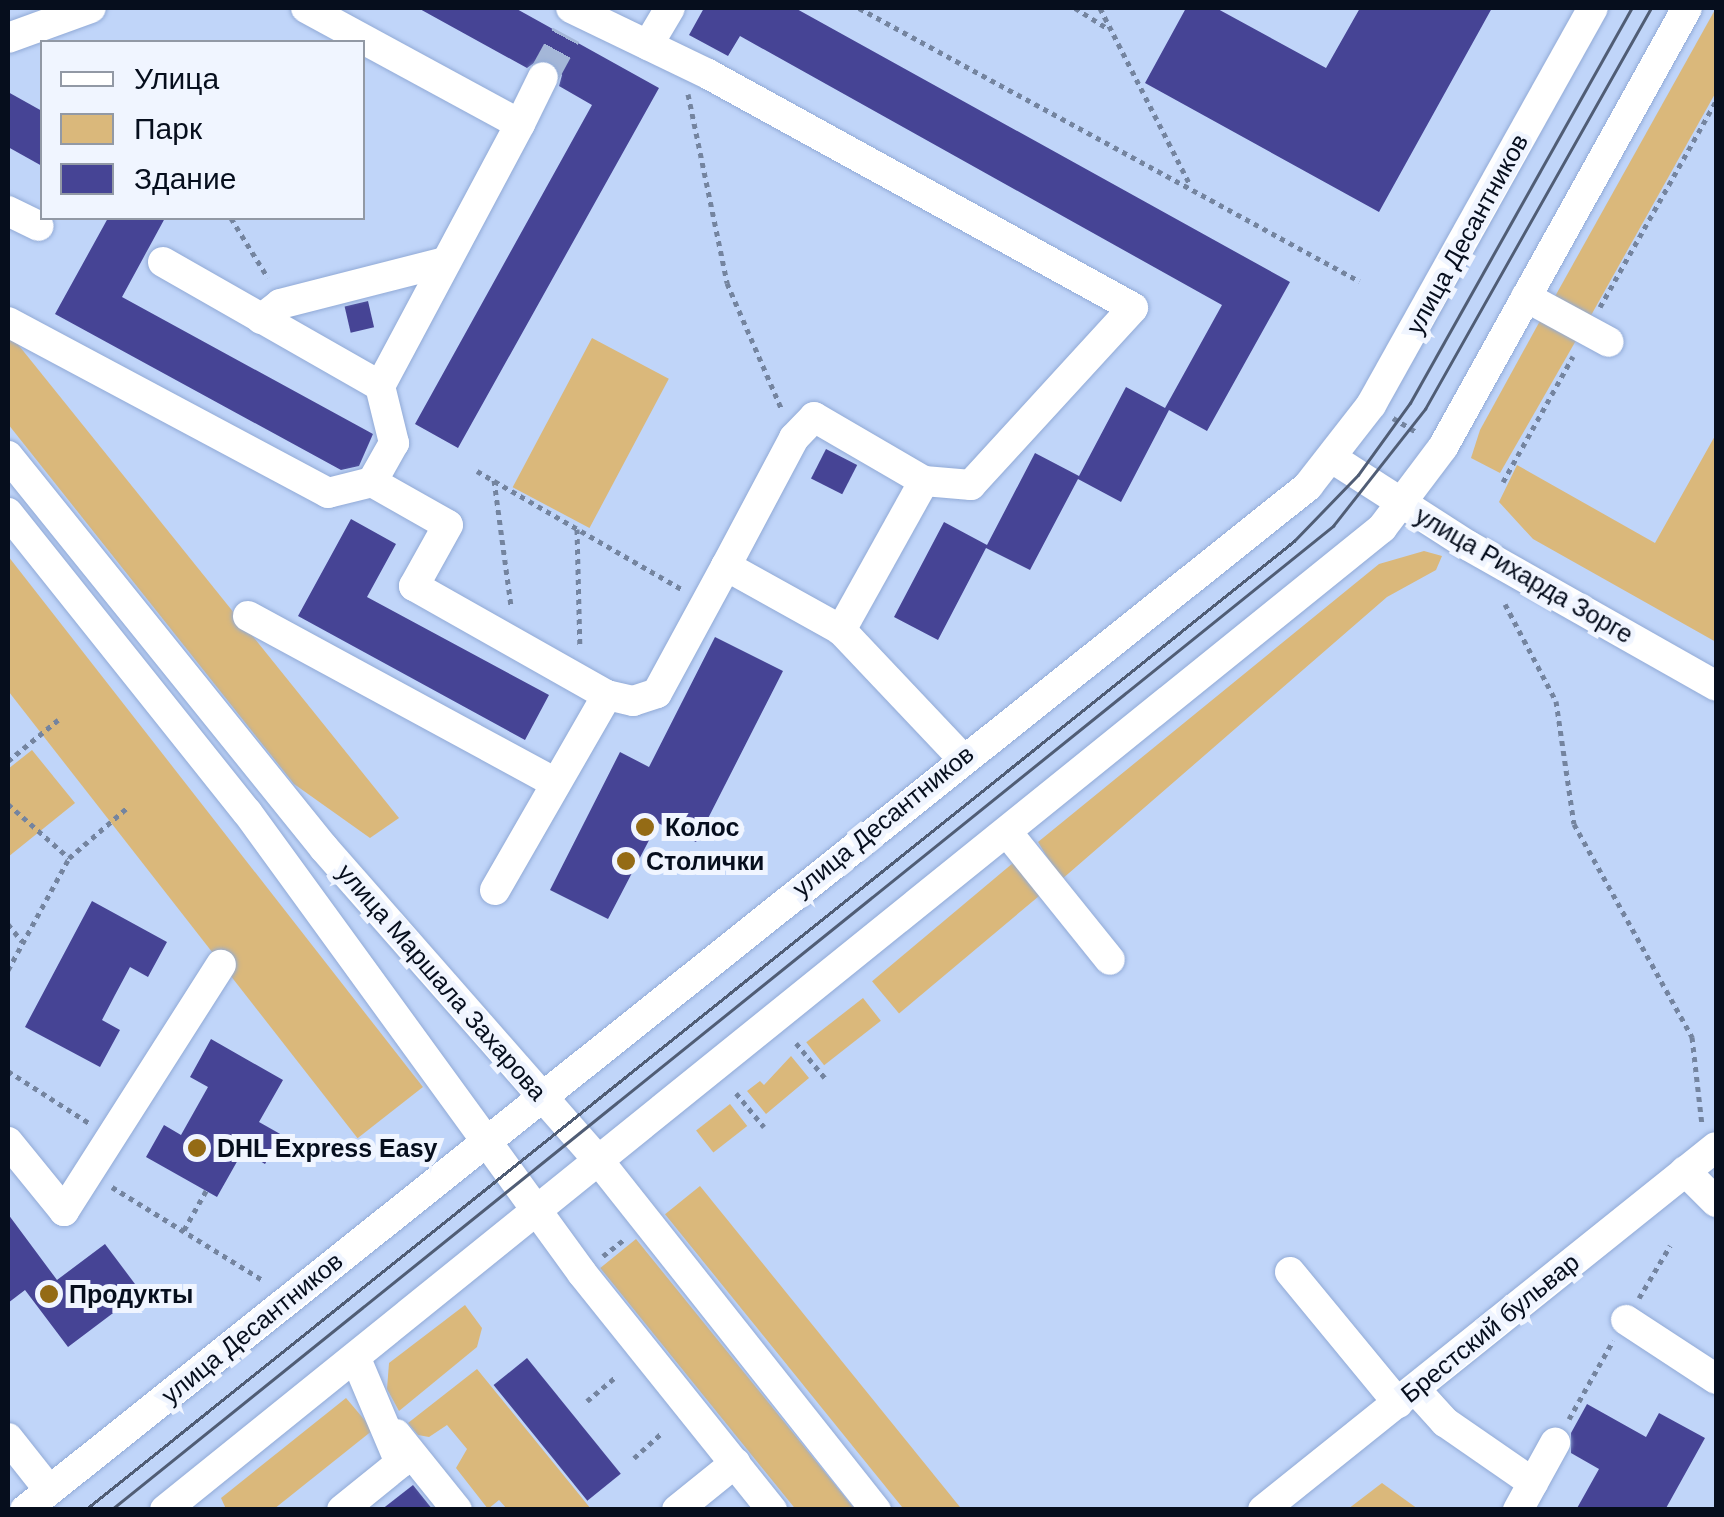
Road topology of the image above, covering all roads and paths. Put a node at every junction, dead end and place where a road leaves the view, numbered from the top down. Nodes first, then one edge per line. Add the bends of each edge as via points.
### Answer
1 (90, 8) edge
2 (306, 8) edge
3 (670, 8) edge
4 (859, 8) edge
5 (1075, 8) edge
6 (1100, 8) edge
7 (1594, 8) edge
8 (1687, 8) edge
9 (575, 16) edge
10 (1110, 30) junction
11 (8, 38) edge
12 (648, 45) junction
13 (682, 66) junction
14 (543, 77) tunnel mouth
15 (1716, 101) edge
16 (520, 124) junction
17 (1192, 187) junction
18 (8, 211) edge
19 (233, 220) edge
20 (39, 226) dead end
21 (163, 262) dead end
22 (441, 264) junction
23 (1359, 281) dead end
24 (1526, 297) junction
25 (270, 312) junction
26 (8, 322) edge
27 (1594, 334) junction
28 (380, 386) junction
29 (1382, 412) dead end
30 (1425, 436) dead end
31 (794, 438) junction
32 (9, 460) edge
33 (1335, 460) junction
34 (477, 471) dead end
35 (494, 480) junction
36 (924, 481) junction
37 (372, 482) junction
38 (1503, 482) dead end
39 (1404, 505) junction
40 (8, 513) edge
41 (577, 528) junction
42 (726, 566) junction
43 (706, 602) junction
44 (1506, 604) dead end
45 (248, 616) dead end
46 (512, 618) dead end
47 (842, 630) junction
48 (580, 659) dead end
49 (1716, 686) edge
50 (607, 696) junction
51 (58, 720) dead end
52 (962, 758) junction
53 (8, 761) edge
54 (556, 783) junction
55 (8, 804) edge
56 (127, 808) dead end
57 (1007, 832) junction
58 (69, 858) junction
59 (494, 890) dead end
60 (8, 924) edge
61 (22, 941) junction
62 (1110, 960) dead end
63 (221, 965) dead end
64 (8, 970) edge
65 (796, 1043) dead end
66 (825, 1078) dead end
67 (736, 1093) dead end
68 (542, 1095) junction
69 (764, 1128) dead end
70 (1709, 1135) edge
71 (487, 1139) junction
72 (8, 1142) edge
73 (599, 1161) junction
74 (1685, 1171) junction
75 (206, 1191) dead end
76 (1716, 1202) edge
77 (538, 1210) junction
78 (184, 1230) dead end
79 (628, 1236) dead end
80 (230, 1258) dead end
81 (594, 1263) dead end
82 (1290, 1272) dead end
83 (267, 1282) dead end
84 (1626, 1320) dead end
85 (356, 1358) junction
86 (618, 1376) dead end
87 (1716, 1378) edge
88 (1406, 1396) junction
89 (587, 1401) dead end
90 (389, 1427) junction
91 (663, 1432) dead end
92 (8, 1438) edge
93 (1555, 1443) dead end
94 (634, 1458) dead end
95 (735, 1463) junction
96 (1533, 1482) junction
97 (50, 1490) junction
98 (180, 1506) edge
99 (1266, 1509) edge
100 (25, 1510) edge
101 (342, 1510) edge
102 (457, 1510) edge
103 (676, 1510) edge
104 (772, 1510) edge
105 (876, 1510) edge
106 (1518, 1510) edge

1 - 11 street
2 - 16 street
3 - 12 street
4 - 17 path
5 - 10 path
6 - 10 path
7 - 33 street, улица Десантников
8 - 24 street
9 - 12 street
10 - 17 path
12 - 13 street
13 - 31 path via 727,282
13 - 36 street via 1133,308 971,485
14 - 16 street
15 - 27 path
16 - 22 street
17 - 23 path
18 - 20 street
19 - 25 path via 256,250
21 - 25 street
22 - 25 street
22 - 28 street
24 - 27 street
24 - 39 street
25 - 28 street
26 - 37 street via 328,493
27 - 38 path
28 - 37 street via 394,444
29 - 30 path
31 - 36 street via 814,416
31 - 42 street
32 - 68 street, улица Маршала Захарова via 324,848
33 - 39 street, улица Рихарда Зорге
33 - 52 street, улица Десантников
34 - 35 path
35 - 41 path
35 - 46 path
36 - 47 street
37 - 50 street via 448,525 414,586
39 - 49 street, улица Рихарда Зорге
39 - 57 street via 1278,618
40 - 71 street, улица Маршала Захарова via 248,812
41 - 43 path
41 - 48 path
42 - 43 street
42 - 47 street
43 - 50 street via 656,693 633,701
44 - 70 path via 1553,690 1574,824 1692,1037
45 - 54 street
47 - 52 street
50 - 54 street
51 - 53 path
52 - 68 street, улица Десантников
54 - 59 street
55 - 58 path
56 - 58 path
57 - 62 street
57 - 73 street
58 - 61 path
60 - 61 path
61 - 64 path
63 - 72 street via 64,1211
65 - 66 path
67 - 69 path
68 - 71 street, улица Десантников
68 - 73 street, улица Маршала Захарова
70 - 74 street, Брестский бульвар
71 - 77 street, улица Маршала Захарова
71 - 97 street, улица Десантников
73 - 77 street
73 - 105 street, улица Маршала Захарова
74 - 76 street
74 - 88 street, Брестский бульвар
75 - 78 path
77 - 85 street
77 - 95 street, улица Маршала Захарова
79 - 81 path
80 - 83 path
82 - 88 street
84 - 87 street
85 - 90 street
85 - 98 street
86 - 89 path
88 - 96 street
88 - 99 street, Брестский бульвар
90 - 101 street via 400,1463
90 - 102 street
91 - 94 path
92 - 97 street
93 - 96 street
95 - 103 street
95 - 104 street, улица Маршала Захарова
96 - 106 street
97 - 100 street, улица Десантников

